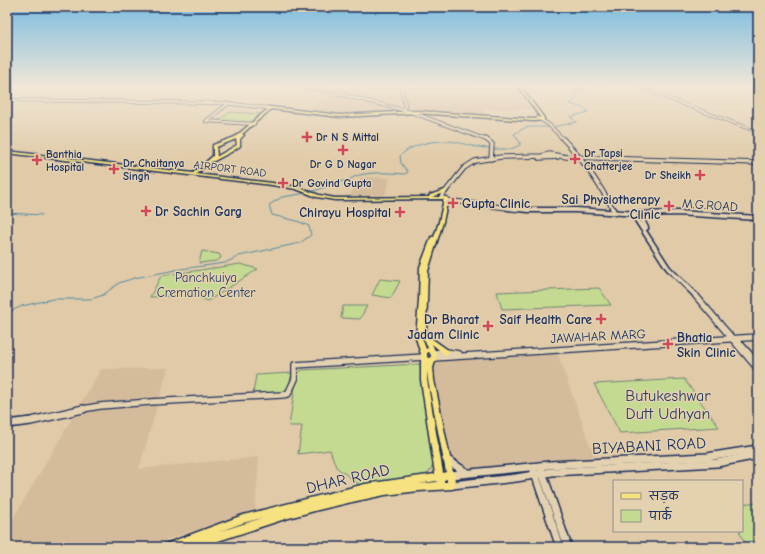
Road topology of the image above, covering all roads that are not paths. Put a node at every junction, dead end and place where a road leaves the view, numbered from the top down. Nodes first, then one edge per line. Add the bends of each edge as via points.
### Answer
1 (218, 112) edge
2 (267, 112) edge
3 (309, 112) edge
4 (397, 112) edge
5 (409, 112) edge
6 (421, 112) edge
7 (535, 112) edge
8 (540, 112) edge
9 (704, 112) edge
10 (540, 119) junction
11 (253, 124) junction
12 (758, 132) edge
13 (7, 153) edge
14 (491, 158) junction
15 (578, 158) junction
16 (758, 163) edge
17 (194, 175) junction
18 (446, 191) junction
19 (311, 195) junction
20 (429, 198) junction
21 (444, 199) junction
22 (615, 213) junction
23 (636, 214) junction
24 (758, 218) edge
25 (425, 336) junction
26 (758, 337) edge
27 (734, 339) junction
28 (446, 352) junction
29 (463, 355) junction
30 (429, 356) junction
31 (758, 364) edge
32 (758, 369) edge
33 (7, 424) edge
34 (758, 449) edge
35 (758, 455) edge
36 (446, 459) junction
37 (538, 470) junction
38 (467, 473) junction
39 (451, 475) junction
40 (440, 476) junction
41 (441, 485) junction
42 (452, 485) junction
43 (168, 547) edge
44 (188, 547) edge
45 (560, 547) edge
46 (568, 547) edge

1 - 11 main road via 206,121
2 - 11 main road
3 - 4 main road via 348,116
5 - 14 main road via 489,141 492,149
6 - 10 main road
7 - 10 main road
8 - 10 main road via 542,115
9 - 12 main road
10 - 15 main road via 550,126
11 - 17 main road via 239,137 239,145
11 - 17 main road via 236,138 216,144 215,156
13 - 17 main road, AIRPORT ROAD
14 - 15 main road
14 - 18 main road via 468,165
14 - 21 main road via 471,166
15 - 16 main road
15 - 22 main road via 604,193
17 - 19 main road, AIRPORT ROAD via 300,190
18 - 20 main road
18 - 21 main road
19 - 20 main road via 343,200
19 - 21 main road via 331,202
20 - 21 main road
21 - 22 main road, M.G.ROAD via 528,210
21 - 25 main road via 439,230 426,271
21 - 30 main road via 435,233 422,264 419,338
22 - 23 main road, M.G.ROAD
23 - 24 main road, M.G.ROAD via 677,213
23 - 27 main road via 671,268 709,305
25 - 28 main road
25 - 30 main road
26 - 27 main road, JAWAHAR MARG
27 - 29 main road, JAWAHAR MARG
27 - 31 main road
27 - 32 main road
28 - 29 main road
28 - 30 main road
29 - 30 main road via 449,358
30 - 33 main road via 295,365 294,379 288,394 278,396 98,406 62,412 32,422
30 - 36 main road
30 - 40 main road via 424,380
34 - 37 main road, BIYABANI ROAD via 708,457 599,462
35 - 37 main road, BIYABANI ROAD via 717,463
36 - 38 main road
36 - 39 main road
37 - 38 main road, DHAR ROAD
37 - 42 main road via 516,478
37 - 45 main road
37 - 46 main road
38 - 39 main road, DHAR ROAD
39 - 40 main road, DHAR ROAD
39 - 42 main road
40 - 41 main road
40 - 43 main road, DHAR ROAD via 365,488 242,519
41 - 42 main road, DHAR ROAD
41 - 44 main road, DHAR ROAD via 374,493 298,512

